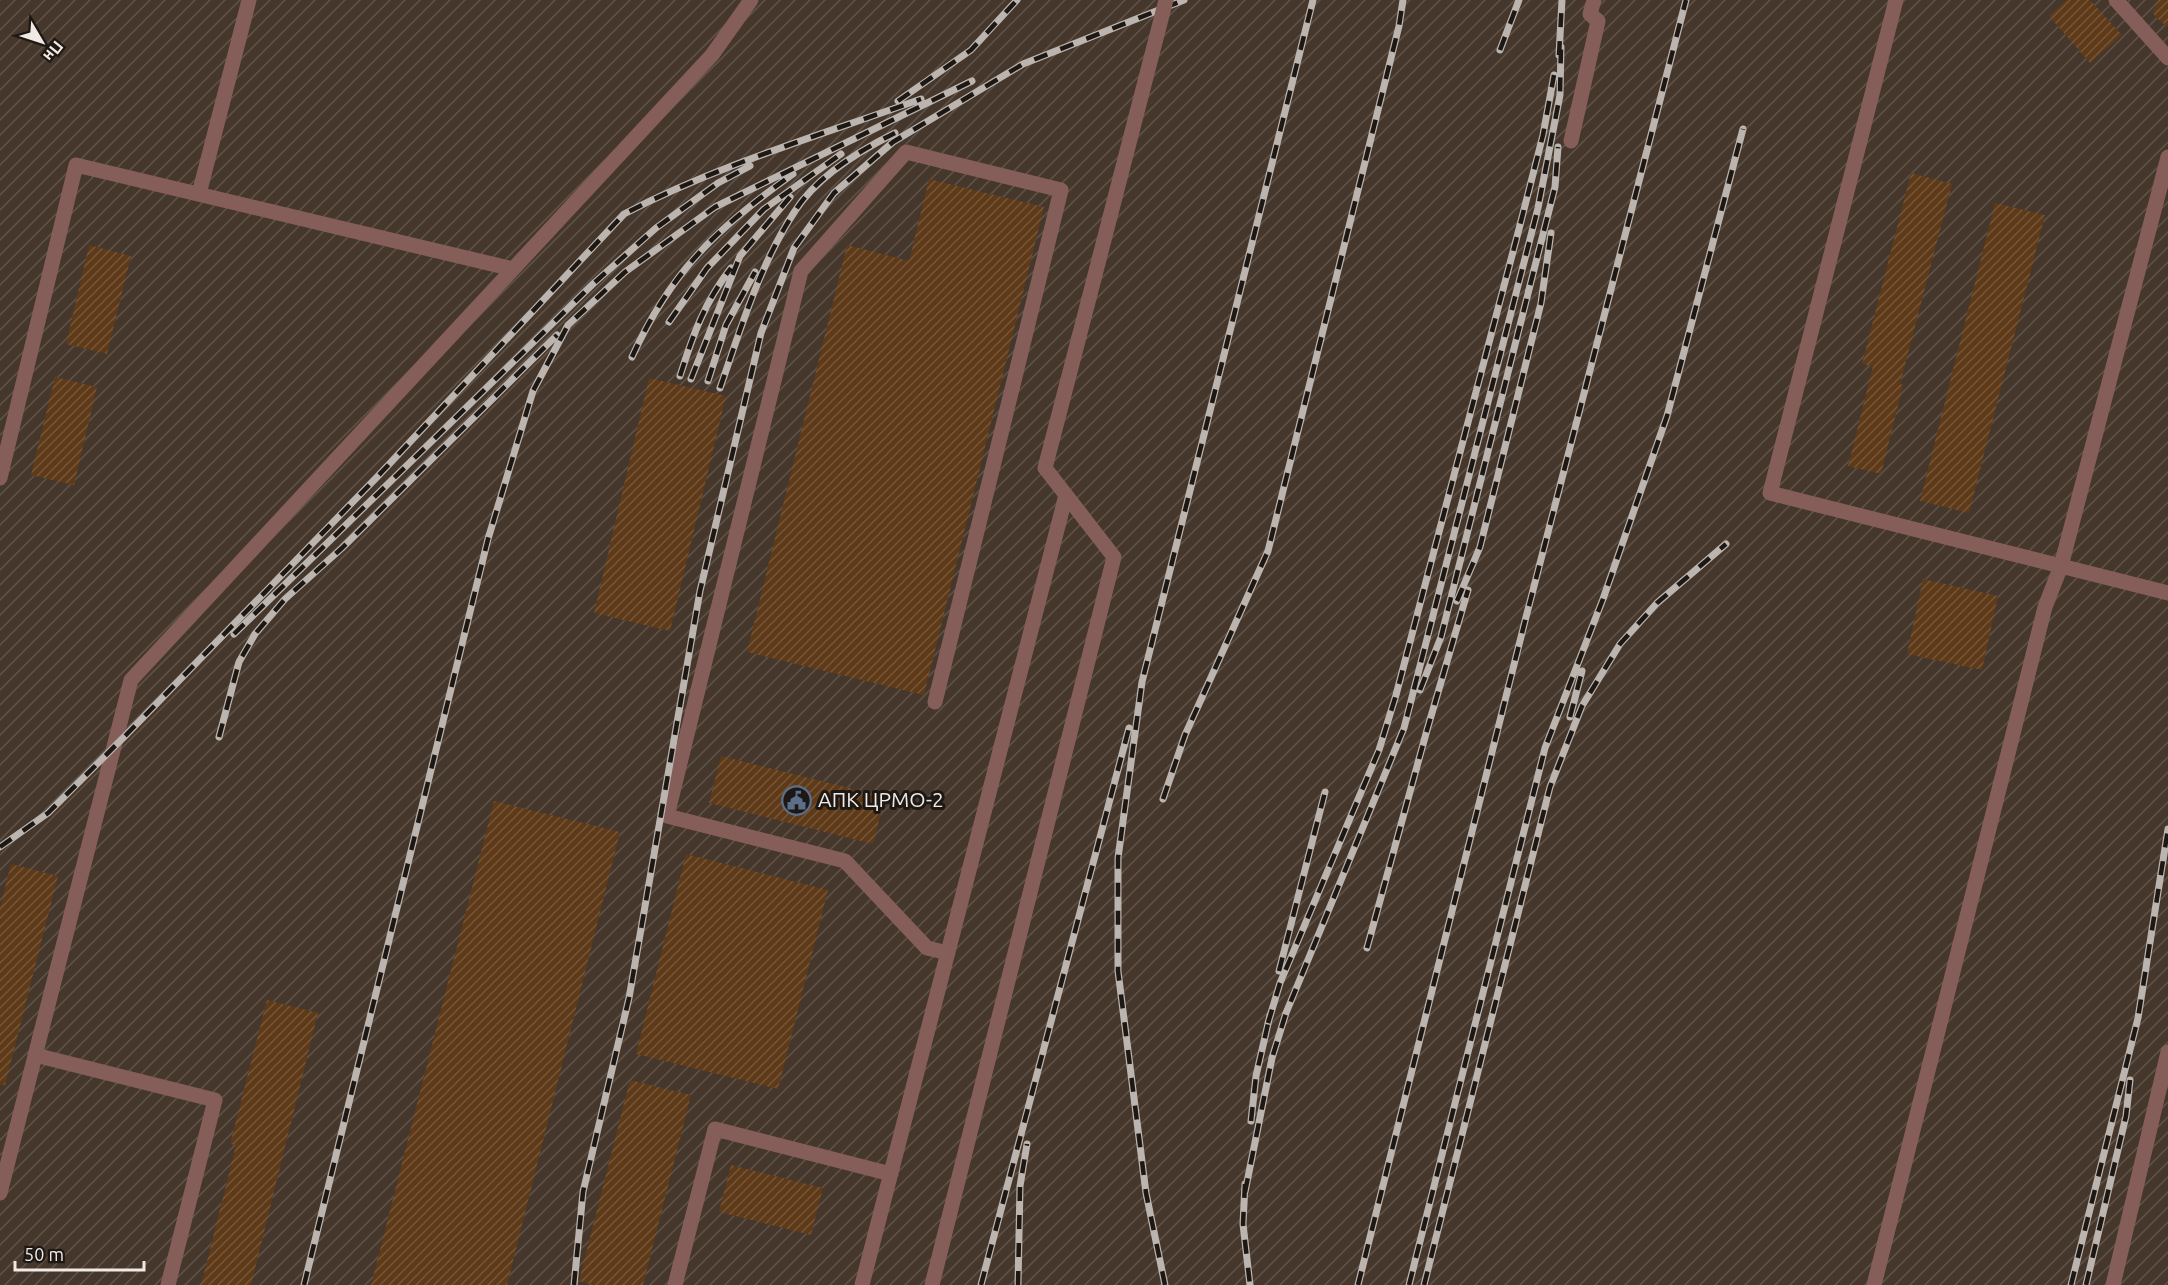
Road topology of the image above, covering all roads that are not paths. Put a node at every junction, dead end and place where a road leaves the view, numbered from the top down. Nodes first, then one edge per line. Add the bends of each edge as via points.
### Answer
1 (249, 0) edge
2 (751, 0) edge
3 (1166, 0) edge
4 (1594, 0) edge
5 (1896, 0) edge
6 (2115, 0) edge
7 (2168, 58) edge
8 (1571, 141) dead end
9 (2168, 157) edge
10 (199, 194) junction
11 (513, 269) junction
12 (0, 478) edge
13 (1066, 495) junction
14 (2061, 566) junction
15 (2168, 593) edge
16 (935, 702) dead end
17 (948, 953) junction
18 (2168, 1052) edge
19 (35, 1055) junction
20 (891, 1174) junction
21 (0, 1193) edge
22 (168, 1285) edge
23 (675, 1285) edge
24 (862, 1285) edge
25 (932, 1285) edge
26 (1874, 1285) edge
27 (2113, 1285) edge

1 - 10 lane
2 - 11 lane via 712,55
3 - 13 lane, bridge via 1045,468
4 - 8 lane via 1590,14 1598,21
5 - 14 lane via 1770,493
6 - 7 lane
9 - 14 lane
10 - 11 lane
10 - 12 lane via 76,165
11 - 19 lane via 131,680
13 - 17 lane
13 - 25 lane via 1114,557
14 - 15 lane
14 - 26 lane via 2045,607
16 - 17 lane via 1060,190 906,152 801,271 667,816 845,861 927,948
17 - 20 lane
18 - 27 lane
19 - 21 lane
19 - 22 lane via 215,1100
20 - 23 lane via 715,1129
20 - 24 lane

